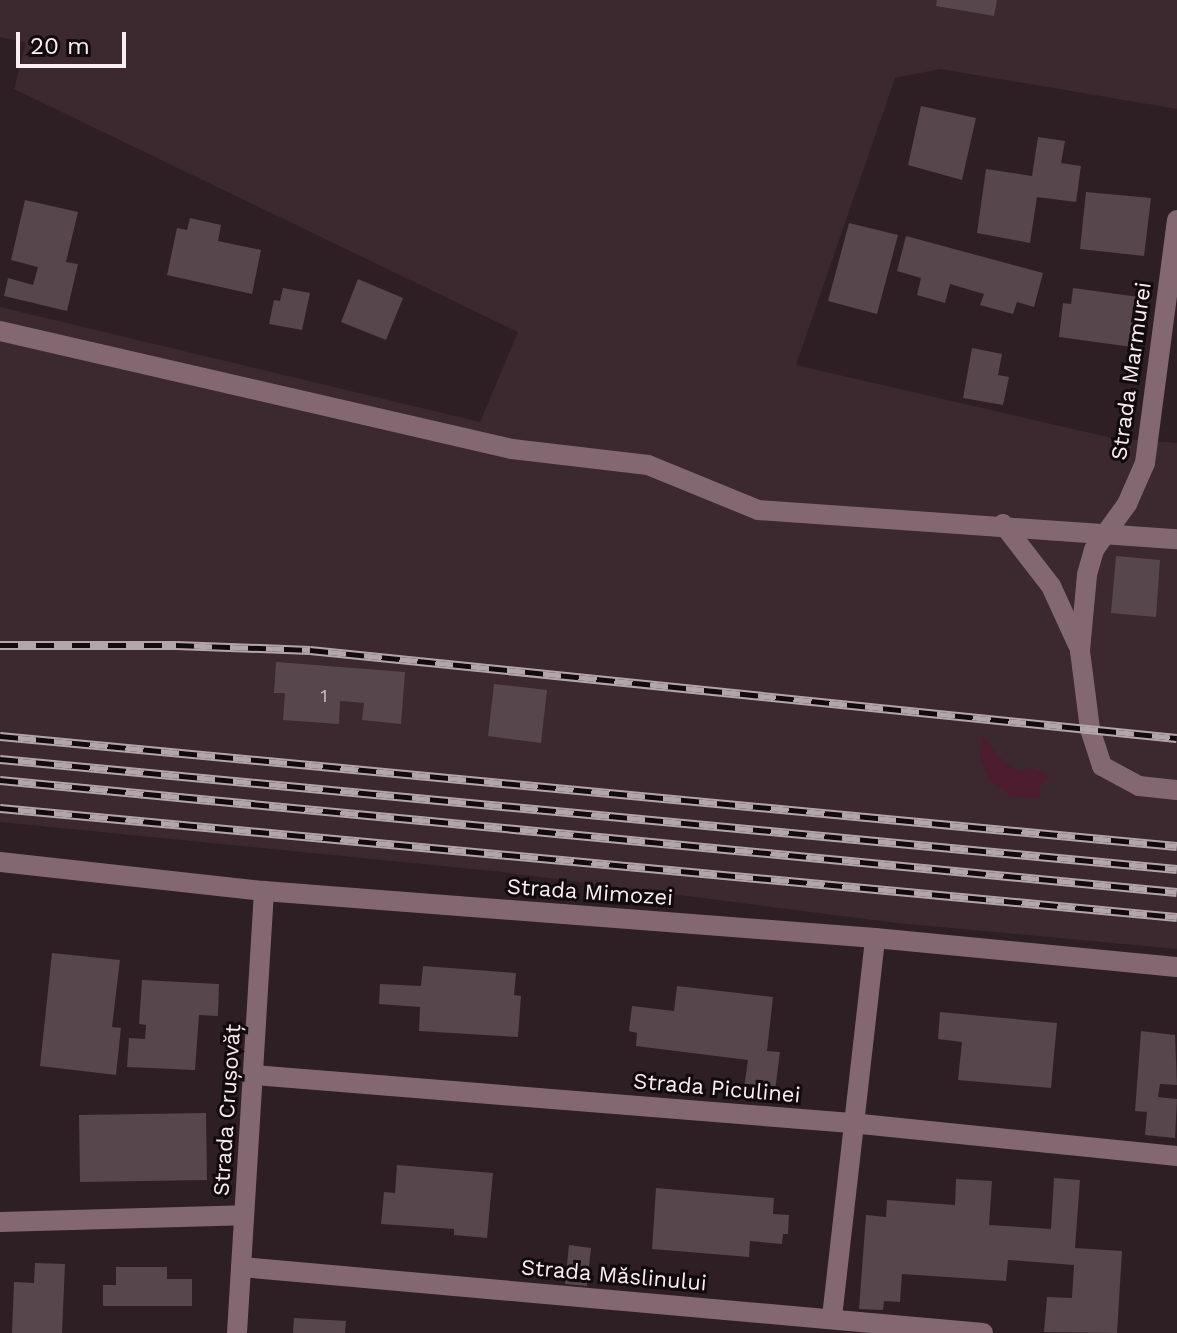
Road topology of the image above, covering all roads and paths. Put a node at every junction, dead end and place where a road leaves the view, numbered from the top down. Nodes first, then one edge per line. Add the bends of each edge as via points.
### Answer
1 (1177, 220) edge
2 (1171, 300) edge
3 (0, 331) edge
4 (1003, 524) junction
5 (1103, 532) junction
6 (1177, 539) edge
7 (1080, 651) junction
8 (1177, 790) edge
9 (0, 862) edge
10 (264, 891) junction
11 (875, 938) junction
12 (1177, 967) edge
13 (253, 1075) junction
14 (851, 1123) junction
15 (1177, 1156) edge
16 (244, 1215) junction
17 (0, 1222) edge
18 (241, 1267) junction
19 (832, 1317) junction
20 (237, 1333) edge
21 (983, 1333) edge

1 - 2 street, Strada Marmurei
2 - 5 street, Strada Marmurei via 1145,463 1127,504
3 - 4 street via 512,449 648,465 758,510
4 - 5 street
4 - 7 street via 1051,586
5 - 6 street
5 - 7 street, Strada Marmurei via 1087,575
7 - 8 street, Strada Marmurei via 1090,729 1102,766 1139,786
9 - 10 street, Strada Mimozei
10 - 11 street, Strada Mimozei
10 - 13 street, Strada Crușovăț
11 - 12 street, Strada Mimozei
11 - 14 street
13 - 14 street, Strada Piculinei
13 - 16 street, Strada Crușovăț
14 - 15 street, Strada Piculinei
14 - 19 street
16 - 17 street
16 - 18 street, Strada Crușovăț
18 - 19 street, Strada Măslinului
18 - 20 street, Strada Crușovăț
19 - 21 street, Strada Măslinului

